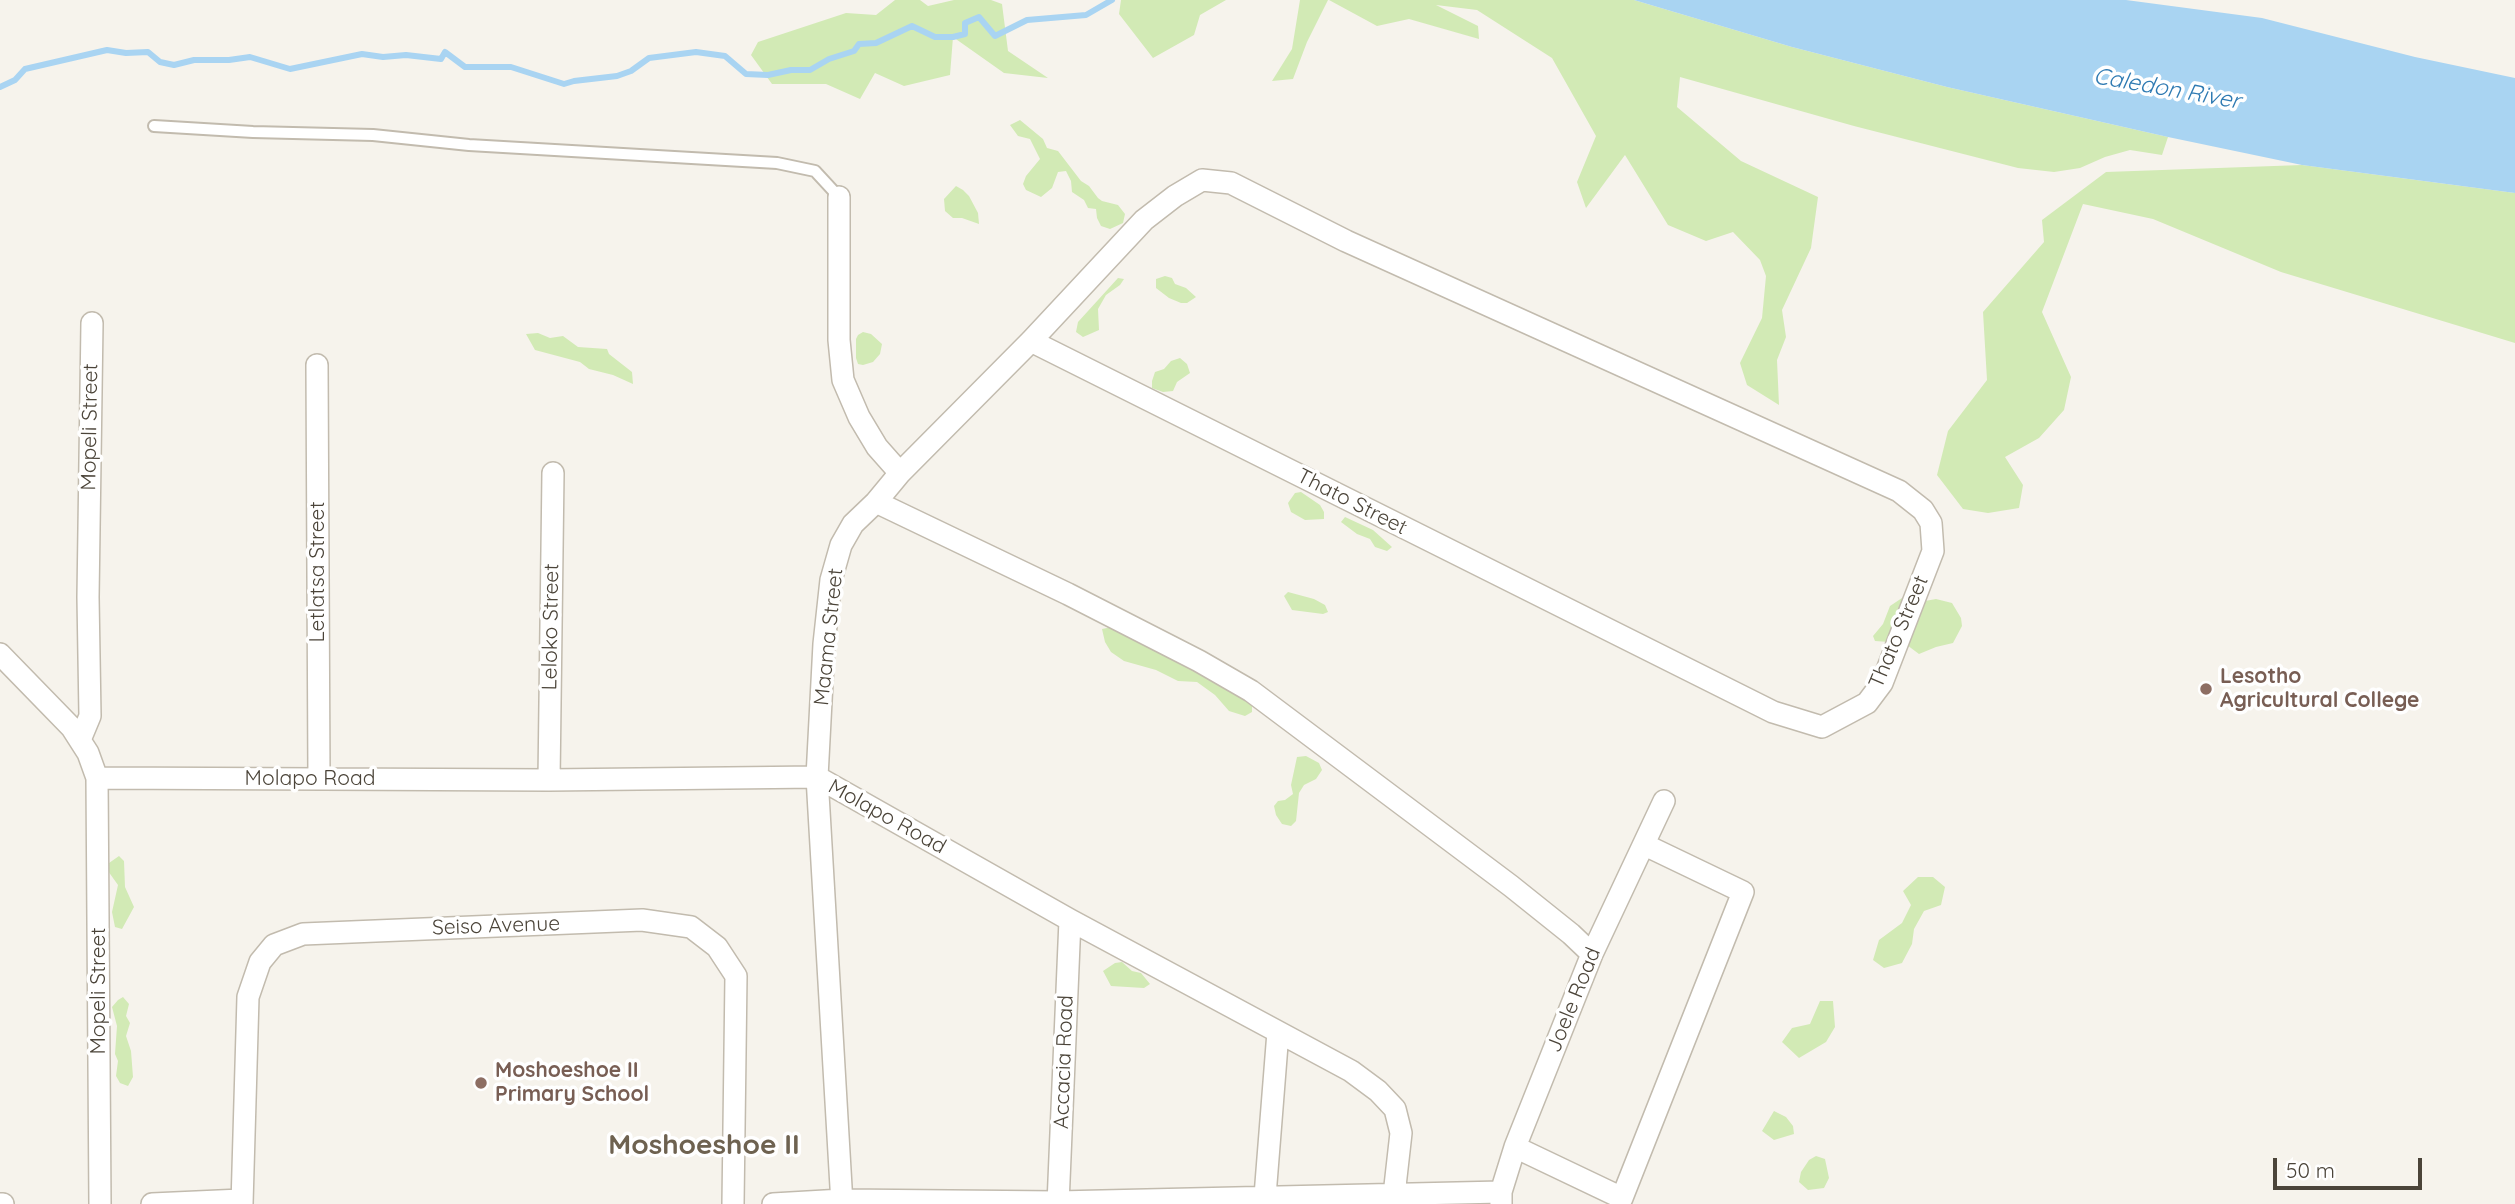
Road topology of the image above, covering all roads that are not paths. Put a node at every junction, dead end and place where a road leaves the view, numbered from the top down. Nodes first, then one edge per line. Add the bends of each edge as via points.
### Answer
1 (154, 126) dead end
2 (1202, 180) joint
3 (839, 197) joint
4 (92, 323) dead end
5 (1031, 341) junction
6 (317, 365) dead end
7 (553, 473) dead end
8 (900, 473) junction
9 (876, 502) junction
10 (0, 654) edge
11 (80, 740) junction
12 (97, 778) junction
13 (817, 778) junction
14 (319, 779) junction
15 (549, 780) junction
16 (1664, 802) dead end
17 (1645, 845) junction
18 (1070, 920) junction
19 (1592, 954) junction
20 (1278, 1032) junction
21 (1515, 1147) junction
22 (1394, 1195) junction
23 (1265, 1196) junction
24 (1502, 1198) edge
25 (1291, 1200) edge
26 (241, 1202) edge
27 (842, 1202) edge
28 (1058, 1203) edge
29 (100, 1204) edge
30 (152, 1204) edge
31 (733, 1204) edge
32 (773, 1204) edge

1 - 3 lane via 373,135 777,163 815,171
2 - 5 street, Maama Street via 1144,220
2 - 5 street, Thato Street via 1231,183 1346,241 1899,491 1923,510 1931,523 1933,551 1882,683 1867,703 1822,727 1773,712
3 - 8 street via 843,380 877,447
4 - 11 street, Mopeli Street via 90,716
5 - 8 street, Maama Street
6 - 14 street, Letlatsa Street
7 - 15 street, Leloko Street
8 - 9 street, Maama Street
9 - 13 street, Maama Street via 853,524 831,580
9 - 19 street via 1068,594 1251,691 1511,886
10 - 11 street
11 - 12 street
12 - 14 street, Molapo Road
12 - 29 street, Mopeli Street
13 - 15 street, Molapo Road
13 - 18 street, Molapo Road
13 - 27 street, Maama Street
14 - 15 street, Molapo Road
16 - 17 street, Joele Road
17 - 19 street, Joele Road
17 - 21 street via 1743,892 1622,1198
18 - 20 street, Molapo Road
18 - 28 street, Accacia Road
19 - 21 street, Joele Road
20 - 22 street, Molapo Road via 1351,1071 1395,1109 1401,1133
20 - 23 street
21 - 24 street, Joele Road
22 - 24 street
22 - 25 street
23 - 25 street
23 - 28 street
26 - 30 street
26 - 31 street, Seiso Avenue via 248,997 260,962 274,944 303,934 642,920 691,927 717,947 736,976
27 - 28 street
27 - 32 street

